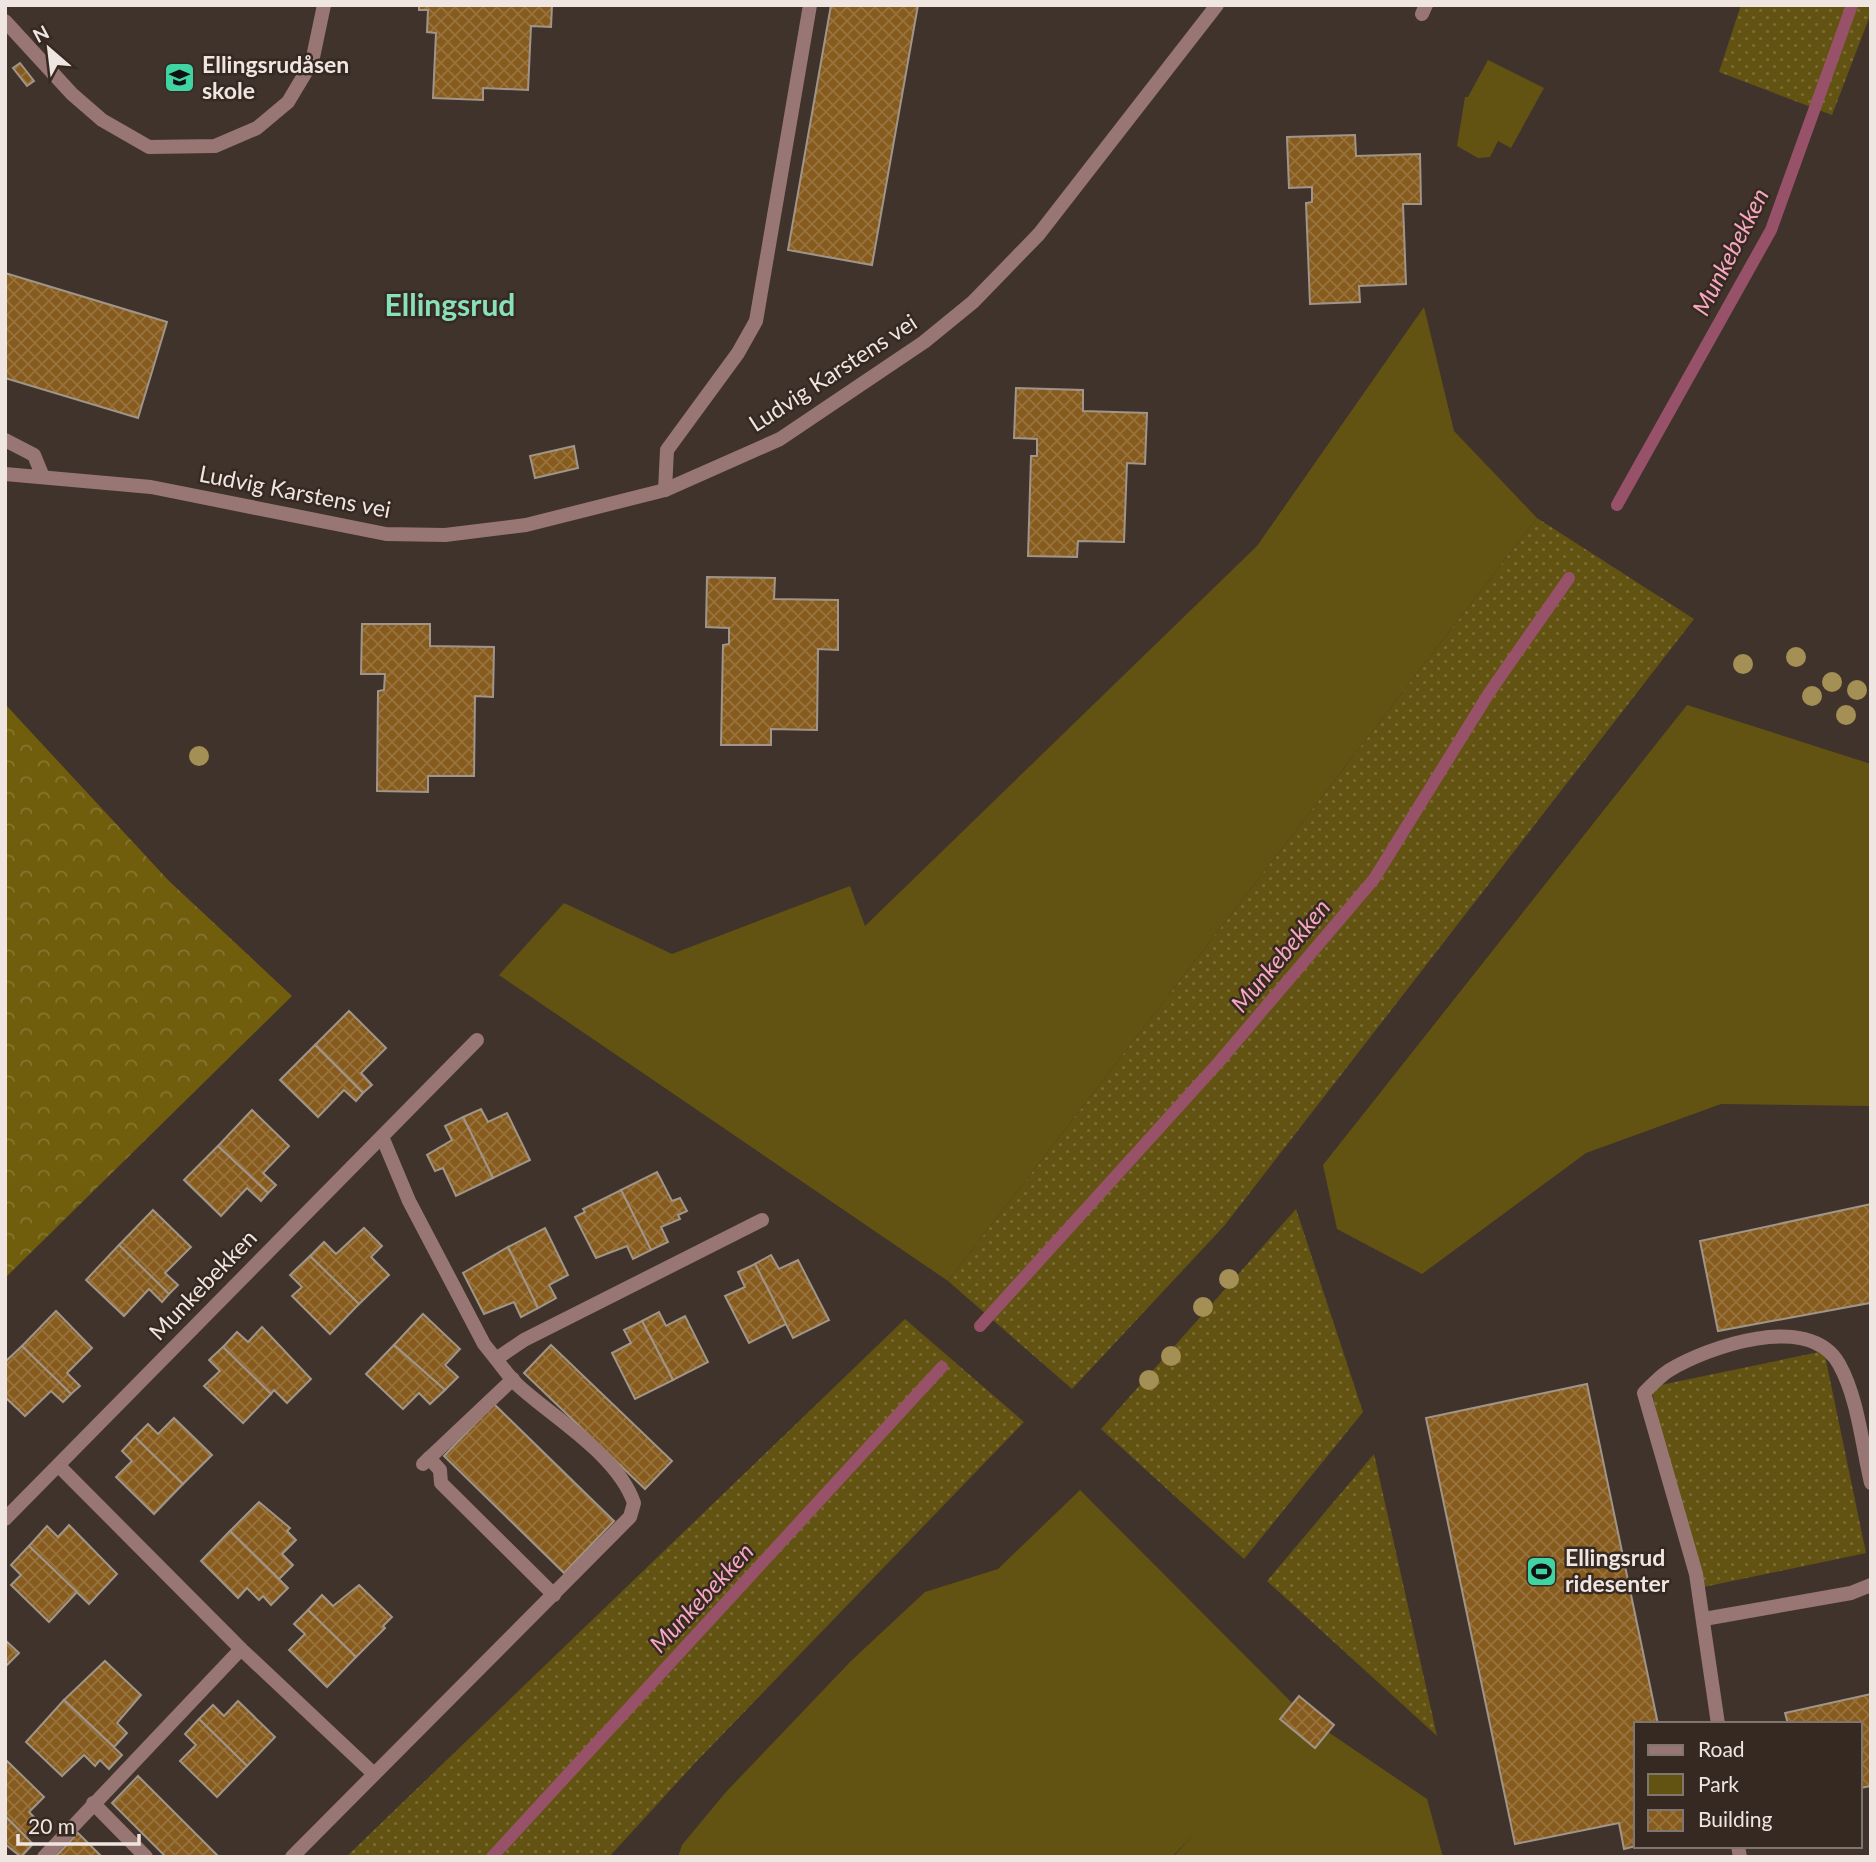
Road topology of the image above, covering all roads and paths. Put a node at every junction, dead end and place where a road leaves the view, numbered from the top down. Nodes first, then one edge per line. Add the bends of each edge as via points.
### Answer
1 (324, 5) edge
2 (810, 5) edge
3 (1216, 5) edge
4 (5, 21) edge
5 (5, 440) edge
6 (5, 474) edge
7 (43, 477) junction
8 (665, 490) junction
9 (477, 1040) dead end
10 (383, 1139) junction
11 (762, 1220) dead end
12 (496, 1359) junction
13 (513, 1379) junction
14 (59, 1466) junction
15 (1871, 1483) edge
16 (5, 1520) edge
17 (1871, 1585) edge
18 (554, 1595) junction
19 (1704, 1619) junction
20 (241, 1649) junction
21 (1718, 1722) edge
22 (374, 1774) junction
23 (93, 1803) junction
24 (44, 1857) edge
25 (146, 1857) edge
26 (292, 1857) edge

1 - 4 street via 312,62 288,102 257,128 215,146 149,147 102,120
2 - 8 street via 756,321 667,450
3 - 8 street, Ludvig Karstens vei via 1039,234 973,302 912,350 780,439
5 - 7 street via 34,455
6 - 7 street, Ludvig Karstens vei
7 - 8 street, Ludvig Karstens vei via 151,487 386,534 445,534 526,525
9 - 10 street, Munkebekken
10 - 12 street via 409,1202
10 - 14 street, Munkebekken
11 - 12 street via 524,1340
12 - 13 street
13 - 18 street via 605,1460 634,1503 630,1517
13 - 18 street via 426,1461 440,1470 441,1483
14 - 16 street, Munkebekken
14 - 20 street
15 - 19 street via 1848,1386 1839,1363 1824,1345 1802,1337 1769,1337 1728,1346 1665,1373 1644,1393 1696,1574
17 - 19 street via 1850,1593
18 - 22 street
19 - 21 street
20 - 22 street
20 - 23 street
22 - 26 street
23 - 24 street
23 - 25 street

